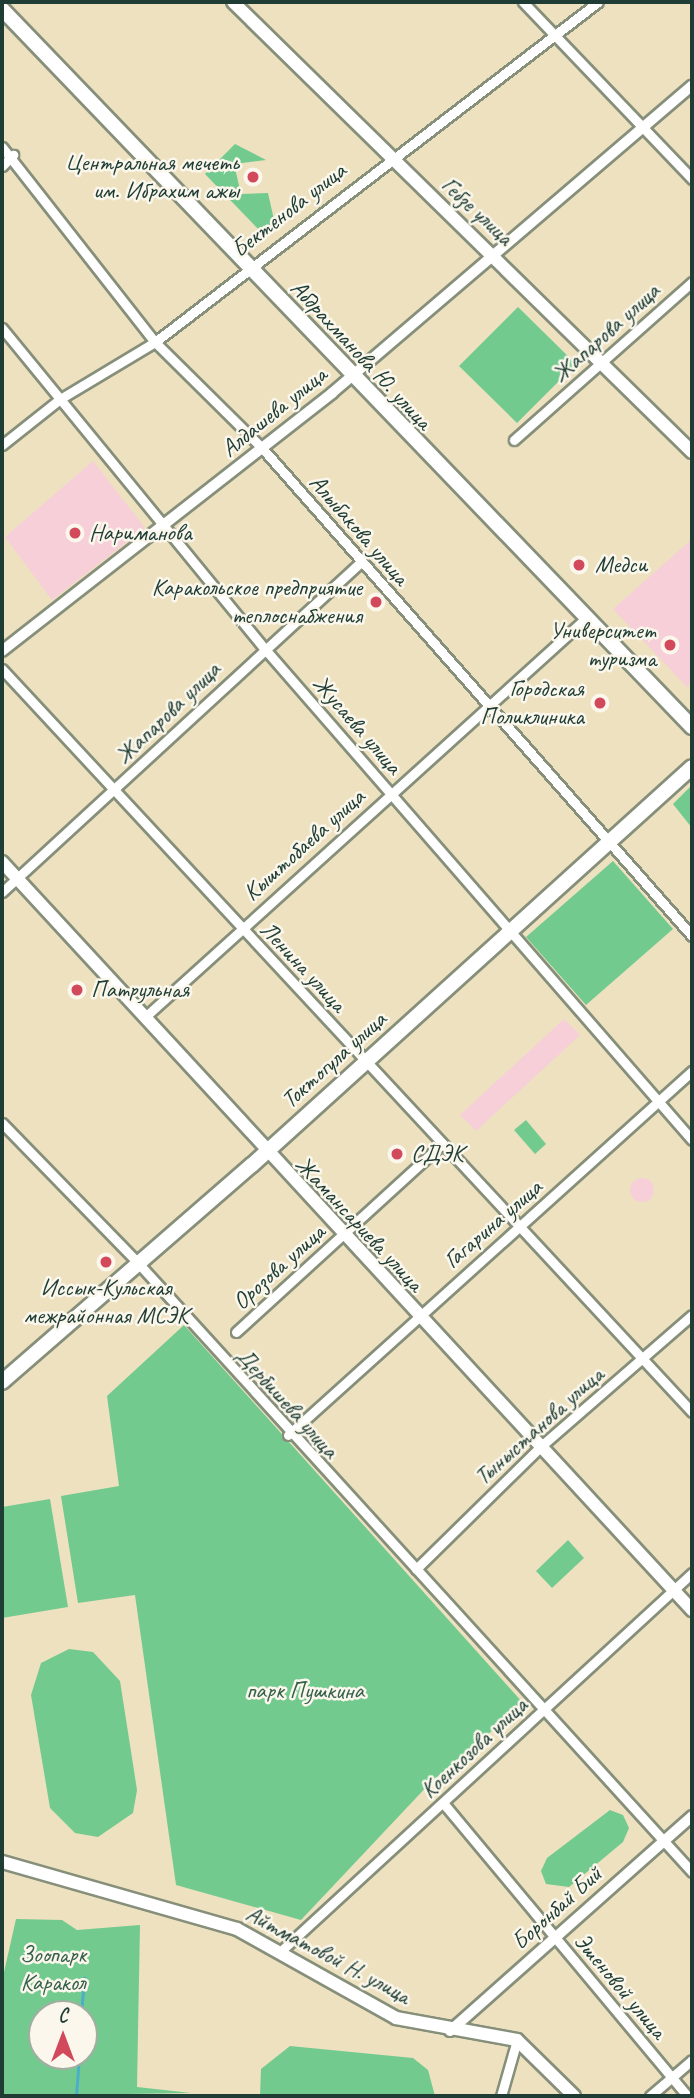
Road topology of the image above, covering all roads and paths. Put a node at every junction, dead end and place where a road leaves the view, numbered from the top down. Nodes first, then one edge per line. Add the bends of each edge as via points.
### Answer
1 (233, 2) edge
2 (523, 2) edge
3 (598, 2) edge
4 (2, 9) edge
5 (555, 33) junction
6 (692, 86) edge
7 (642, 127) junction
8 (2, 146) edge
9 (13, 155) junction
10 (388, 157) junction
11 (2, 166) edge
12 (692, 179) edge
13 (494, 254) junction
14 (248, 267) junction
15 (692, 282) edge
16 (2, 328) edge
17 (155, 342) junction
18 (602, 363) junction
19 (350, 377) junction
20 (60, 400) junction
21 (514, 440) dead end
22 (2, 446) edge
23 (262, 449) junction
24 (692, 452) edge
25 (163, 526) junction
26 (361, 562) junction
27 (584, 620) junction
28 (264, 648) junction
29 (2, 651) edge
30 (2, 669) edge
31 (489, 709) junction
32 (692, 727) edge
33 (692, 767) edge
34 (113, 792) junction
35 (391, 793) junction
36 (609, 842) junction
37 (2, 862) edge
38 (17, 878) junction
39 (2, 891) edge
40 (241, 928) junction
41 (510, 933) junction
42 (692, 936) edge
43 (145, 1017) junction
44 (366, 1061) junction
45 (692, 1072) edge
46 (658, 1103) junction
47 (2, 1123) edge
48 (692, 1140) edge
49 (442, 1144) junction
50 (267, 1152) junction
51 (519, 1228) junction
52 (342, 1235) junction
53 (139, 1264) junction
54 (692, 1315) edge
55 (417, 1316) junction
56 (236, 1332) dead end
57 (644, 1357) junction
58 (2, 1382) edge
59 (692, 1412) edge
60 (288, 1435) junction
61 (540, 1447) junction
62 (416, 1569) junction
63 (692, 1573) edge
64 (674, 1589) junction
65 (692, 1610) edge
66 (541, 1711) junction
67 (444, 1804) junction
68 (692, 1816) edge
69 (665, 1840) junction
70 (2, 1862) edge
71 (692, 1872) edge
72 (555, 1938) junction
73 (282, 1950) junction
74 (450, 2031) junction
75 (517, 2040) junction
76 (692, 2060) edge
77 (671, 2078) junction
78 (501, 2096) edge
79 (575, 2096) edge
80 (650, 2096) edge
81 (687, 2096) edge

1 - 10 main road, Гебзе улица
2 - 5 street
3 - 5 street, Бектенова улица
4 - 14 highway, Абдрахманова Ю. улица
5 - 7 street
5 - 10 street, Бектенова улица
6 - 7 street, Алдашева улица
7 - 12 street
7 - 13 street, Алдашева улица
8 - 9 street, Алыбакова улица
9 - 11 street
9 - 17 street, Алыбакова улица
10 - 13 main road, Гебзе улица
10 - 14 street, Бектенова улица
13 - 18 main road, Гебзе улица
13 - 19 street, Алдашева улица
14 - 17 street, Бектенова улица
14 - 19 highway, Абдрахманова Ю. улица
15 - 18 street, Жапарова улица
16 - 20 street, Жусаева улица
17 - 20 street, Бектенова улица
17 - 23 street, Алыбакова улица
18 - 21 street, Жапарова улица
18 - 24 main road, Гебзе улица
19 - 23 street, Алдашева улица
19 - 27 highway, Абдрахманова Ю. улица
20 - 22 street, Бектенова улица
20 - 25 street, Жусаева улица
23 - 25 street, Алдашева улица
23 - 26 street, Алыбакова улица
25 - 28 street, Жусаева улица
25 - 29 street, Алдашева улица
26 - 28 street, Жапарова улица
26 - 31 street, Алыбакова улица
27 - 31 street, Кыштобаева улица
27 - 32 highway, Абдрахманова Ю. улица
28 - 34 street, Жапарова улица
28 - 35 street, Жусаева улица
30 - 34 street, Ленина улица
31 - 35 street, Кыштобаева улица
31 - 36 street, Алыбакова улица
33 - 36 highway, Токтогула улица
34 - 38 street, Жапарова улица
34 - 40 street, Ленина улица
35 - 40 street, Кыштобаева улица
35 - 41 street, Жусаева улица
36 - 41 highway, Токтогула улица
36 - 42 street, Алыбакова улица
37 - 38 main road, Жамансариева улица
38 - 39 street, Жапарова улица
38 - 43 main road, Жамансариева улица
40 - 43 street, Кыштобаева улица
40 - 44 street, Ленина улица
41 - 44 highway, Токтогула улица
41 - 46 street, Жусаева улица
43 - 50 main road, Жамансариева улица
44 - 49 street, Ленина улица
44 - 50 highway, Токтогула улица
45 - 46 street, Гагарина улица
46 - 48 street, Жусаева улица
46 - 51 street, Гагарина улица
47 - 53 street, Дербишева улица
49 - 51 street, Ленина улица
49 - 52 street, Орозова улица
50 - 52 main road, Жамансариева улица
50 - 53 highway, Токтогула улица
51 - 55 street, Гагарина улица
51 - 57 street, Ленина улица
52 - 55 main road, Жамансариева улица
52 - 56 street, Орозова улица
53 - 58 highway, Токтогула улица
53 - 60 street, Дербишева улица
54 - 57 street, Тыныстанова улица
55 - 60 street, Гагарина улица
55 - 61 main road, Жамансариева улица
57 - 59 street, Ленина улица
57 - 61 street, Тыныстанова улица
60 - 62 street, Дербишева улица
61 - 62 street, Тыныстанова улица
61 - 64 main road, Жамансариева улица
62 - 66 street, Дербишева улица
63 - 64 street, Коенкозова улица
64 - 65 main road, Жамансариева улица
64 - 66 street, Коенкозова улица
66 - 67 street, Коенкозова улица
66 - 69 street, Дербишева улица
67 - 72 street, Эшеновой улица
67 - 73 street, Коенкозова улица
68 - 69 street, Боронбай Бий
69 - 71 street
69 - 72 street, Боронбай Бий
70 - 73 main road, Айтматовой Н. улица via 237,1929
72 - 74 street, Боронбай Бий
72 - 77 street, Эшеновой улица
73 - 74 main road, Айтматовой Н. улица via 396,2018
74 - 75 main road, Айтматовой Н. улица
75 - 78 street
75 - 79 main road
76 - 77 street
77 - 80 street
77 - 81 street, Эшеновой улица

